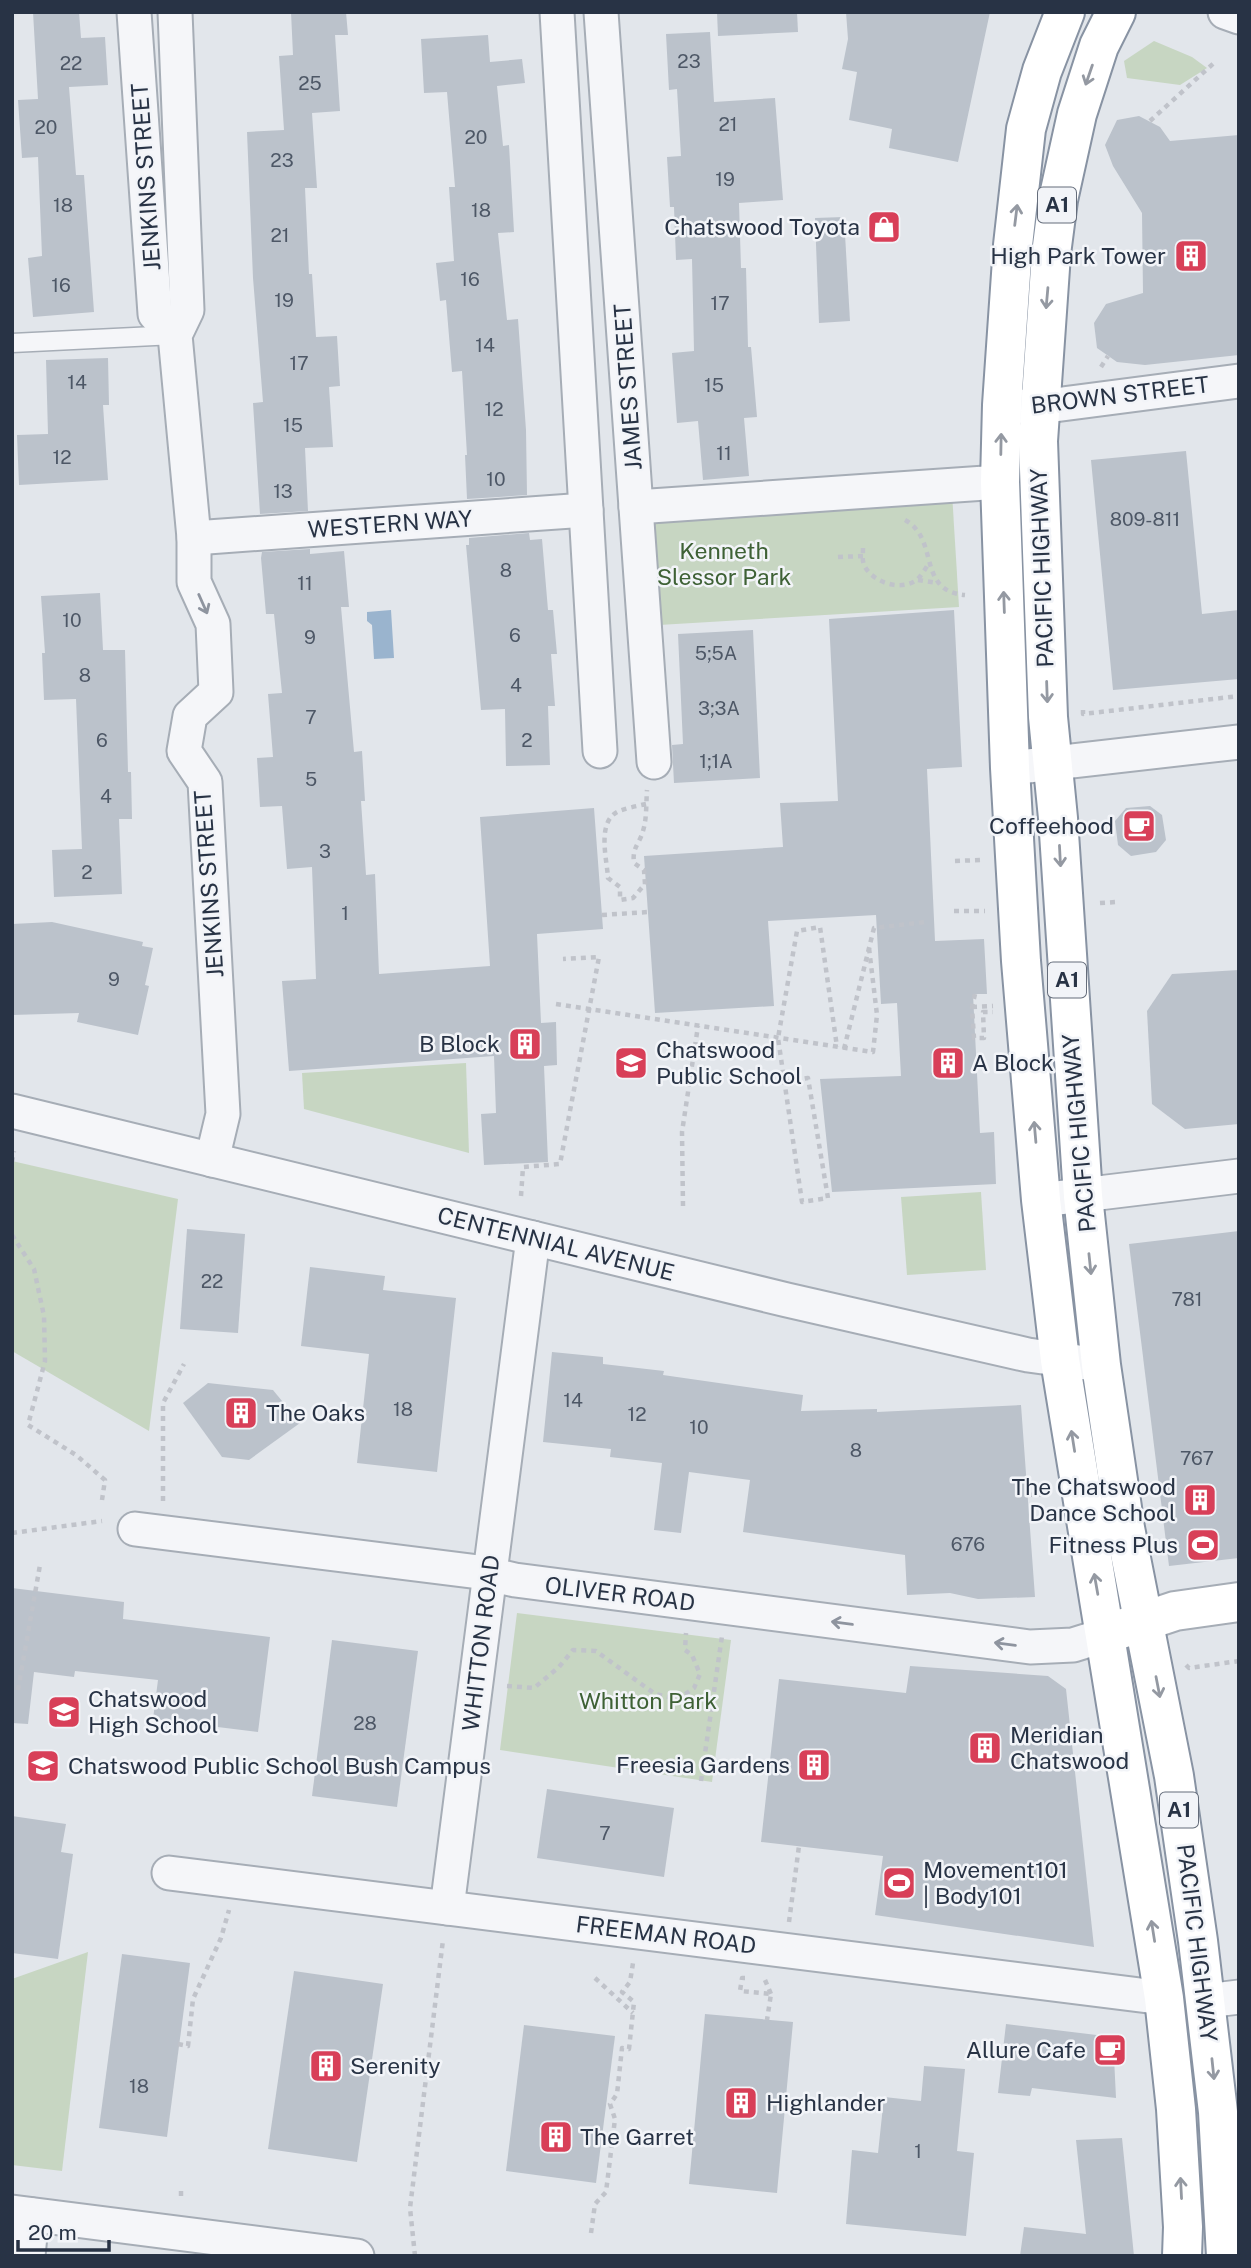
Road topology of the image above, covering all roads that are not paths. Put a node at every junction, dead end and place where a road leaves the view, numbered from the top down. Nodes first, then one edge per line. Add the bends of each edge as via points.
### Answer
1 (134, 12) edge
2 (175, 12) edge
3 (557, 12) edge
4 (601, 12) edge
5 (1065, 12) edge
6 (1116, 12) edge
7 (1225, 12) edge
8 (1239, 17) edge
9 (175, 335) junction
10 (12, 343) edge
11 (1239, 381) edge
12 (1020, 406) junction
13 (1000, 482) junction
14 (636, 506) junction
15 (586, 510) junction
16 (194, 538) junction
17 (1239, 742) edge
18 (600, 751) dead end
19 (654, 762) road end
20 (1053, 763) junction
21 (1010, 768) junction
22 (12, 1111) edge
23 (212, 1160) junction
24 (1239, 1175) edge
25 (1083, 1196) junction
26 (1041, 1200) junction
27 (533, 1238) junction
28 (1060, 1360) junction
29 (1101, 1365) junction
30 (135, 1529) dead end
31 (491, 1574) junction
32 (1239, 1602) edge
33 (1144, 1620) junction
34 (1105, 1635) junction
35 (169, 1873) dead end
36 (447, 1908) junction
37 (1164, 1998) junction
38 (1222, 1999) edge
39 (22, 2214) edge
40 (28, 2256) edge
41 (357, 2256) edge
42 (1182, 2256) edge
43 (1226, 2256) edge

1 - 9 street, JENKINS STREET via 155,314
2 - 9 street, JENKINS STREET via 187,310
3 - 15 street, JAMES STREET
4 - 14 street, JAMES STREET
12 -> 5 main road, PACIFIC HIGHWAY / A1 via 1013,245 1026,129
6 -> 12 main road, PACIFIC HIGHWAY / A1 via 1099,46 1077,114
7 - 8 street
9 - 10 lane
9 - 16 street, JENKINS STREET
11 - 12 street, BROWN STREET
13 -> 12 main road, PACIFIC HIGHWAY / A1
12 -> 20 main road, PACIFIC HIGHWAY / A1 via 1038,477
13 - 14 street
21 -> 13 main road, PACIFIC HIGHWAY / A1
14 - 19 street, JAMES STREET
15 - 16 street, WESTERN WAY
15 - 18 street, JAMES STREET
16 -> 23 street, JENKINS STREET via 194,582 213,624 216,692 190,716 184,751 205,782 223,1114
17 - 20 street
20 - 21 street
20 -> 25 main road, PACIFIC HIGHWAY / A1
26 -> 21 main road, PACIFIC HIGHWAY / A1
22 - 23 street, CENTENNIAL AVENUE
23 - 27 street, CENTENNIAL AVENUE
24 - 25 street
25 - 26 street
25 -> 29 main road, PACIFIC HIGHWAY / A1
26 - 28 main road, PACIFIC HIGHWAY / A1
27 - 28 street, CENTENNIAL AVENUE
27 - 31 street, WHITTON ROAD
28 - 29 street, CENTENNIAL AVENUE
34 -> 28 main road, PACIFIC HIGHWAY / A1
29 - 33 main road, PACIFIC HIGHWAY / A1
30 - 31 street, OLIVER ROAD
34 -> 31 street, OLIVER ROAD via 1073,1645 1030,1647
31 - 36 street, WHITTON ROAD
32 - 33 main road
33 - 34 main road
33 -> 38 main road, PACIFIC HIGHWAY / A1
37 -> 34 main road, PACIFIC HIGHWAY / A1
35 - 36 street, FREEMAN ROAD
36 - 37 street, FREEMAN ROAD
42 -> 37 main road, PACIFIC HIGHWAY / A1 via 1177,2109
38 -> 43 main road, PACIFIC HIGHWAY / A1 via 1218,2112
39 - 40 street
39 - 41 street

